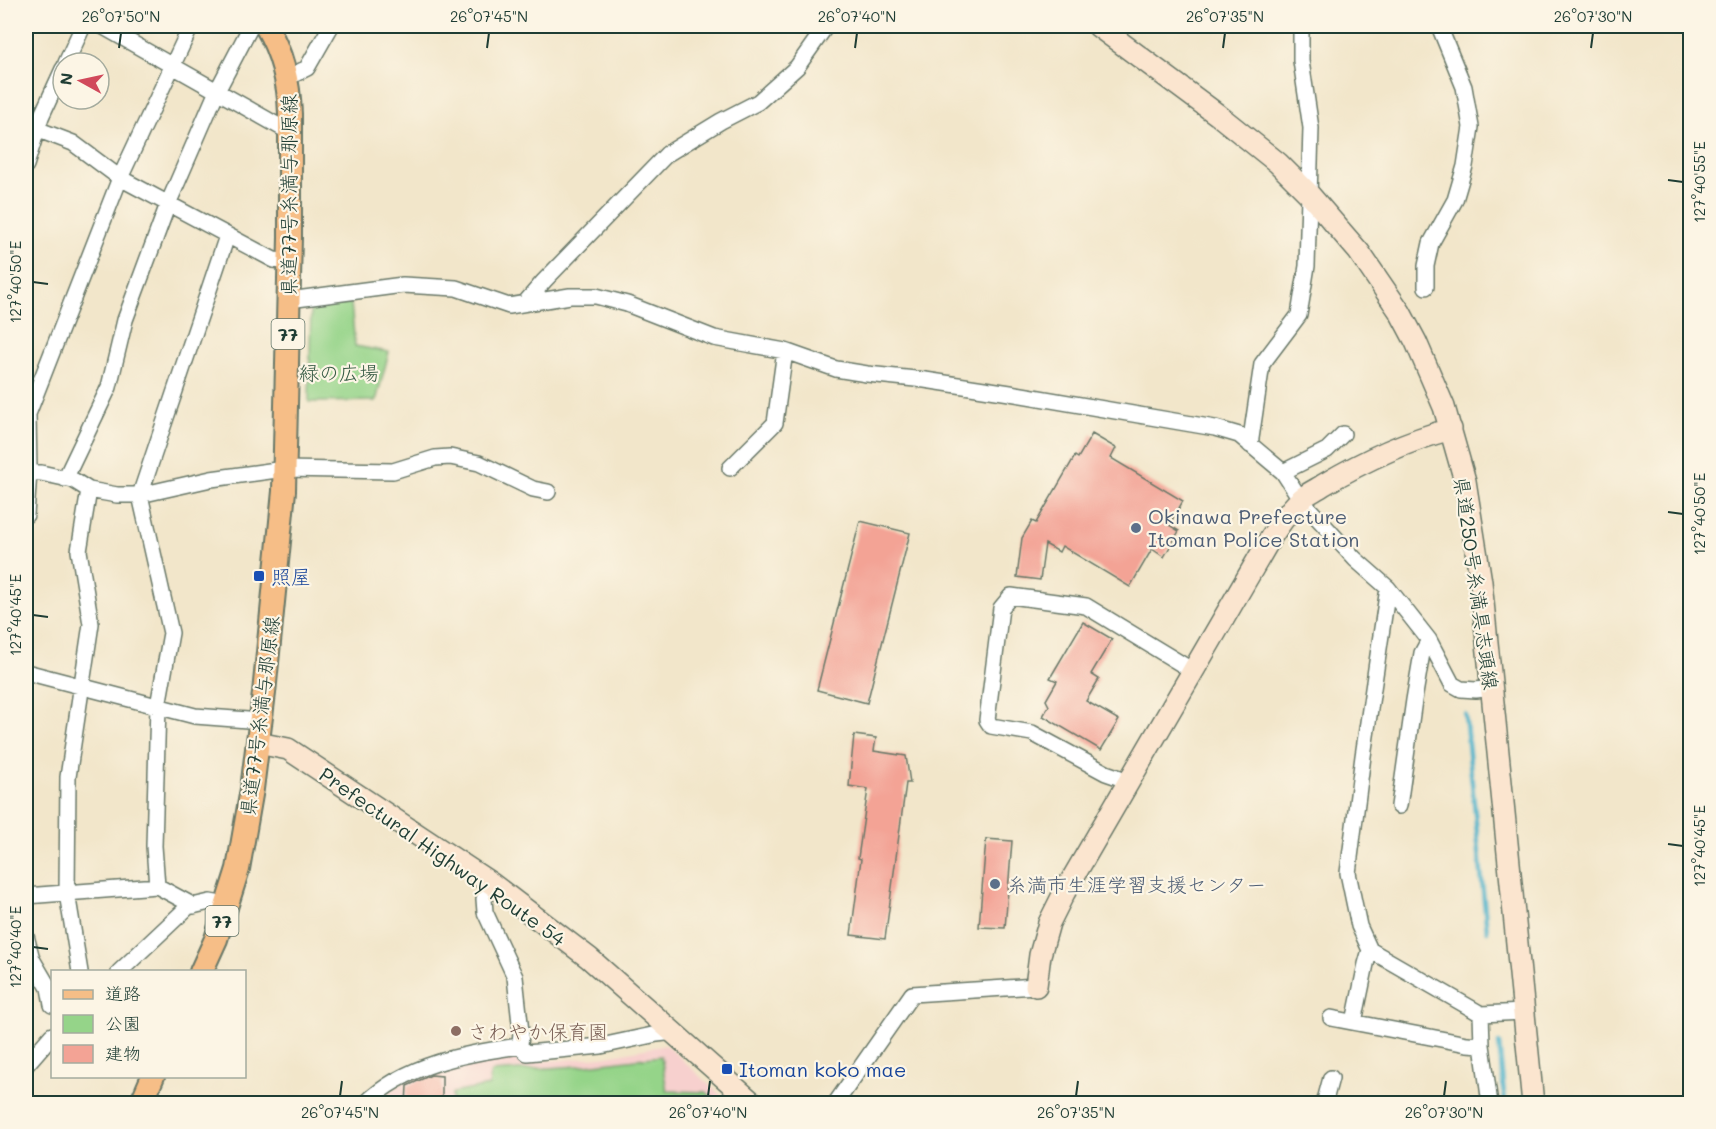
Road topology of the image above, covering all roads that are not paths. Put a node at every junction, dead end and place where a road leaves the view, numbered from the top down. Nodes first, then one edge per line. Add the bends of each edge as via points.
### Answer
1 (83, 26) edge
2 (102, 26) edge
3 (191, 26) edge
4 (251, 26) edge
5 (266, 26) edge
6 (332, 26) edge
7 (826, 26) edge
8 (1098, 26) edge
9 (1301, 26) edge
10 (1439, 26) edge
11 (72, 51) edge
12 (172, 65) junction
13 (287, 78) junction
14 (51, 91) edge
15 (217, 91) junction
16 (31, 127) edge
17 (291, 132) junction
18 (26, 165) edge
19 (120, 178) junction
20 (1308, 193) junction
21 (168, 204) junction
22 (227, 236) junction
23 (290, 261) junction
24 (1426, 287) dead end
25 (289, 300) junction
26 (525, 303) junction
27 (785, 351) junction
28 (1451, 429) junction
29 (1342, 434) dead end
30 (1250, 445) junction
31 (730, 468) dead end
32 (284, 469) junction
33 (27, 472) edge
34 (1283, 472) junction
35 (65, 478) junction
36 (89, 490) junction
37 (548, 492) dead end
38 (140, 495) junction
39 (1300, 500) junction
40 (26, 515) edge
41 (1388, 588) junction
42 (1429, 640) junction
43 (1193, 671) junction
44 (26, 674) edge
45 (80, 688) junction
46 (1492, 688) junction
47 (158, 706) junction
48 (260, 732) junction
49 (1129, 781) junction
50 (1399, 806) dead end
51 (492, 884) junction
52 (157, 886) junction
53 (67, 893) junction
54 (26, 896) edge
55 (227, 905) junction
56 (194, 906) junction
57 (26, 936) edge
58 (1370, 950) junction
59 (80, 970) edge
60 (121, 970) edge
61 (202, 970) edge
62 (1036, 986) joint
63 (51, 999) edge
64 (1524, 1012) junction
65 (1481, 1014) junction
66 (1330, 1018) dead end
67 (1354, 1022) junction
68 (674, 1032) junction
69 (51, 1036) edge
70 (1482, 1045) junction
71 (520, 1046) junction
72 (26, 1065) edge
73 (153, 1078) edge
74 (1331, 1078) dead end
75 (141, 1104) edge
76 (365, 1104) edge
77 (754, 1104) edge
78 (835, 1104) edge
79 (1324, 1104) edge
80 (1490, 1104) edge
81 (1533, 1104) edge

1 - 11 street
2 - 12 street
3 - 12 street
4 - 15 street
5 - 13 main road, 県道77号糸満与那原線 / 77
6 - 13 street via 307,68
7 - 26 street via 796,67 758,102 667,154
8 - 20 main road, 県道250号糸満具志頭線 via 1218,114
9 - 20 street via 1301,61 1311,128
10 - 24 street via 1464,87 1471,127 1455,200 1431,243
12 - 15 street
12 - 19 street
13 - 17 main road, 県道77号糸満与那原線 / 77
14 - 16 street
15 - 17 street
15 - 21 street
16 - 18 street
16 - 19 street via 74,143
17 - 23 main road, 県道77号糸満与那原線 / 77
19 - 21 street
19 - 33 street via 28,414
20 - 28 main road, 県道250号糸満具志頭線 via 1359,252 1400,312
20 - 30 street via 1307,266 1299,315 1262,364
21 - 22 street
21 - 35 street via 125,320 109,387
22 - 23 street via 274,260
22 - 38 street
23 - 25 main road, 県道77号糸満与那原線 / 77
25 - 26 street via 403,285 456,288 509,306
25 - 32 main road, 県道77号糸満与那原線 / 77
26 - 27 street via 596,296 714,338
27 - 30 street via 836,369 968,386 1215,428 1239,435
27 - 31 street via 775,423
28 - 39 main road via 1350,468
28 - 46 main road, 県道250号糸満具志頭線 via 1467,492
29 - 34 street via 1327,450
30 - 34 street
32 - 37 street via 393,471 450,457 479,463 533,489
32 - 38 street
32 - 48 main road, 県道77号糸満与那原線 / 77
33 - 35 street
33 - 40 street
34 - 39 street
35 - 36 street
36 - 38 street
36 - 45 street via 79,551 91,624
38 - 47 street via 171,633
39 - 41 street
39 - 43 main road via 1271,537
41 - 42 street
41 - 58 street via 1348,873 1359,926
42 - 46 street via 1452,684 1461,689
42 - 50 street via 1422,653
43 - 49 main road
43 - 49 street via 1086,606 1011,596 1001,608 987,720 992,726 1032,733 1106,773
44 - 45 street
45 - 47 street
45 - 53 street via 68,777
46 - 64 main road, 県道250号糸満具志頭線
47 - 48 street
47 - 52 street via 154,846
48 - 51 main road, Prefectural Highway Route 54
48 - 55 main road, 県道77号糸満与那原線 / 77 via 238,869
49 - 62 main road via 1049,923
51 - 68 main road, Prefectural Highway Route 54 via 589,958
51 - 71 street via 484,899 484,912 515,977
52 - 53 street
52 - 56 street
53 - 54 street
53 - 59 street
55 - 56 street via 210,902
55 - 61 main road, 県道77号糸満与那原線 / 77
56 - 60 street via 188,907
57 - 63 street
58 - 65 street
58 - 67 street
62 - 78 street via 912,993
64 - 65 street
64 - 81 main road, 県道250号糸満具志頭線
65 - 70 street
66 - 67 street
67 - 70 street
68 - 71 street via 601,1046 527,1053
68 - 77 main road, Prefectural Highway Route 54
69 - 72 street
70 - 80 street
71 - 76 street via 447,1060 410,1072
73 - 75 main road
74 - 79 street

